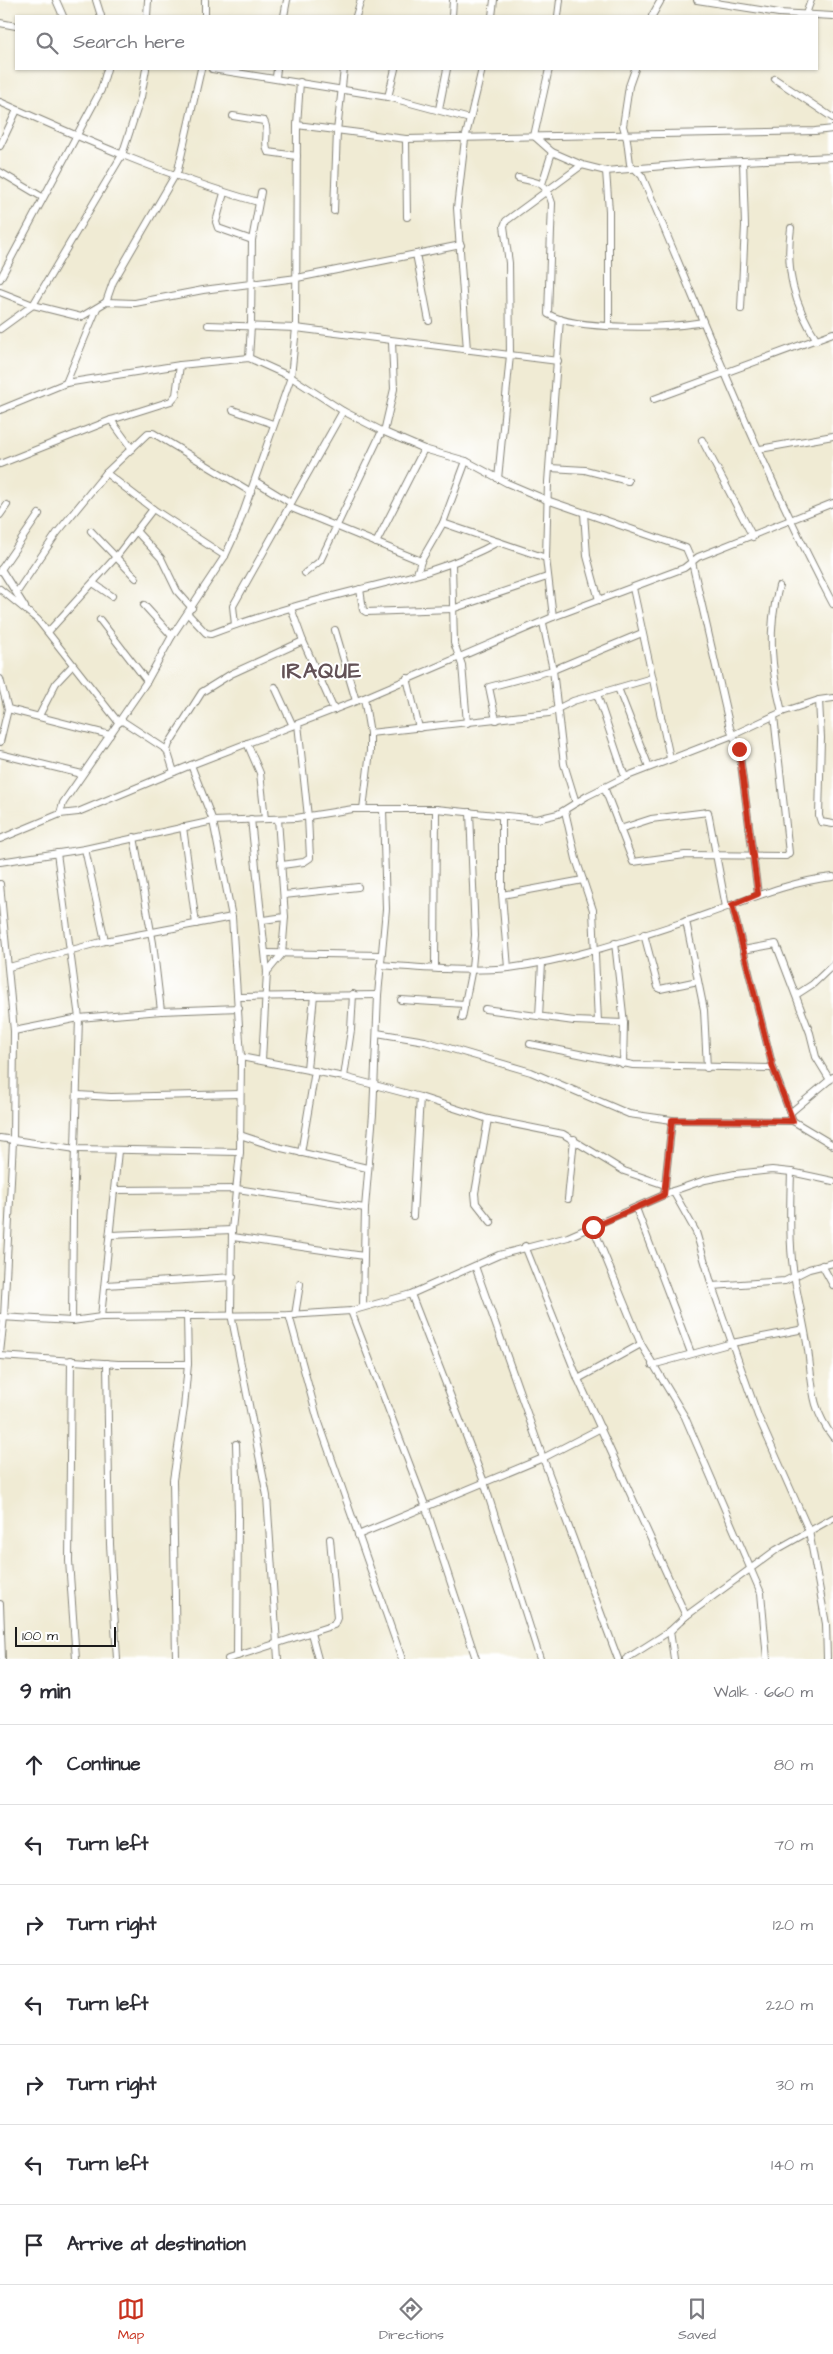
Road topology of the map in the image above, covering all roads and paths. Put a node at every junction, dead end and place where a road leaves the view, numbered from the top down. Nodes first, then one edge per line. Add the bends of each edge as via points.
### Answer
1 (56, 0) edge
2 (96, 0) edge
3 (148, 0) edge
4 (205, 0) edge
5 (287, 0) edge
6 (361, 0) edge
7 (454, 0) edge
8 (494, 0) edge
9 (560, 0) edge
10 (661, 0) edge
11 (697, 0) edge
12 (811, 0) edge
13 (806, 14) junction
14 (64, 15) edge
15 (101, 15) edge
16 (146, 15) edge
17 (206, 15) edge
18 (284, 15) edge
19 (356, 15) edge
20 (452, 15) edge
21 (492, 15) edge
22 (558, 15) edge
23 (653, 15) edge
24 (833, 16) edge
25 (0, 23) edge
26 (15, 26) edge
27 (107, 70) edge
28 (146, 70) edge
29 (201, 70) edge
30 (220, 70) edge
31 (277, 70) edge
32 (344, 70) edge
33 (395, 70) edge
34 (447, 70) edge
35 (482, 70) edge
36 (549, 70) edge
37 (635, 70) edge
38 (276, 77) junction
39 (775, 79) dead end
40 (300, 82) junction
41 (341, 90) junction
42 (388, 97) junction
43 (0, 102) edge
44 (439, 109) junction
45 (17, 110) junction
46 (233, 116) dead end
47 (833, 118) edge
48 (470, 119) junction
49 (297, 126) junction
50 (833, 129) edge
51 (337, 131) junction
52 (624, 134) junction
53 (75, 136) junction
54 (534, 136) junction
55 (406, 139) junction
56 (465, 139) junction
57 (0, 146) edge
58 (552, 152) junction
59 (122, 155) junction
60 (298, 156) junction
61 (833, 157) edge
62 (744, 161) junction
63 (582, 166) junction
64 (632, 168) junction
65 (606, 171) junction
66 (0, 172) edge
67 (175, 176) junction
68 (518, 178) dead end
69 (542, 184) junction
70 (548, 190) junction
71 (260, 192) dead end
72 (224, 193) junction
73 (42, 197) junction
74 (258, 202) junction
75 (334, 211) dead end
76 (408, 217) dead end
77 (791, 228) dead end
78 (252, 240) junction
79 (461, 245) junction
80 (416, 254) junction
81 (297, 278) junction
82 (0, 279) edge
83 (252, 283) junction
84 (0, 292) edge
85 (106, 302) junction
86 (33, 305) junction
87 (97, 307) junction
88 (741, 309) dead end
89 (560, 319) junction
90 (429, 321) dead end
91 (703, 322) junction
92 (208, 325) dead end
93 (252, 326) junction
94 (610, 326) junction
95 (296, 328) junction
96 (0, 329) edge
97 (833, 333) edge
98 (817, 340) junction
99 (392, 342) junction
100 (467, 350) junction
101 (510, 355) junction
102 (249, 358) junction
103 (558, 361) junction
104 (180, 365) junction
105 (726, 374) junction
106 (291, 377) junction
107 (66, 383) junction
108 (654, 399) dead end
109 (0, 410) edge
110 (233, 410) dead end
111 (343, 411) junction
112 (111, 420) junction
113 (273, 424) junction
114 (383, 431) junction
115 (833, 436) edge
116 (702, 440) dead end
117 (132, 449) junction
118 (424, 449) junction
119 (760, 449) junction
120 (466, 461) junction
121 (0, 464) edge
122 (550, 468) junction
123 (106, 473) junction
124 (498, 479) junction
125 (255, 481) junction
126 (628, 481) dead end
127 (251, 492) junction
128 (547, 500) junction
129 (833, 503) edge
130 (7, 505) dead end
131 (290, 505) junction
132 (153, 510) junction
133 (584, 513) junction
134 (38, 514) dead end
135 (0, 516) edge
136 (791, 520) junction
137 (443, 523) junction
138 (335, 526) junction
139 (91, 531) dead end
140 (137, 532) junction
141 (753, 536) junction
142 (498, 542) junction
143 (376, 543) junction
144 (116, 556) junction
145 (225, 556) junction
146 (546, 558) junction
147 (422, 561) junction
148 (692, 562) junction
149 (452, 564) junction
150 (1, 565) edge
151 (305, 573) dead end
152 (417, 574) junction
153 (547, 577) junction
154 (136, 578) dead end
155 (93, 583) junction
156 (779, 586) dead end
157 (633, 588) junction
158 (0, 589) edge
159 (360, 589) junction
160 (17, 592) junction
161 (112, 596) dead end
162 (599, 600) junction
163 (833, 604) edge
164 (144, 605) dead end
165 (25, 608) junction
166 (291, 608) junction
167 (452, 609) junction
168 (190, 611) junction
169 (553, 617) junction
170 (100, 620) dead end
171 (543, 622) junction
172 (235, 625) junction
173 (335, 630) dead end
174 (48, 632) junction
175 (642, 633) junction
176 (172, 636) junction
177 (302, 642) junction
178 (458, 658) junction
179 (72, 666) junction
180 (553, 670) junction
181 (407, 678) junction
182 (652, 678) junction
183 (0, 679) edge
184 (147, 681) junction
185 (275, 687) dead end
186 (618, 688) junction
187 (597, 694) junction
188 (364, 698) junction
189 (833, 698) edge
190 (819, 700) junction
191 (356, 701) junction
192 (557, 708) junction
193 (8, 709) junction
194 (334, 710) junction
195 (782, 712) junction
196 (39, 716) junction
197 (774, 716) junction
198 (496, 720) junction
199 (120, 721) junction
200 (467, 723) junction
201 (295, 725) junction
202 (419, 728) junction
203 (370, 733) junction
204 (110, 735) junction
205 (733, 735) junction
206 (0, 742) edge
207 (246, 743) junction
208 (167, 750) junction
209 (0, 754) edge
210 (670, 758) junction
211 (191, 765) junction
212 (649, 767) junction
213 (174, 772) junction
214 (82, 774) junction
215 (625, 777) junction
216 (604, 787) junction
217 (576, 804) junction
218 (362, 809) junction
219 (383, 809) junction
220 (436, 809) junction
221 (565, 811) junction
222 (470, 812) junction
223 (60, 814) junction
224 (502, 816) junction
225 (308, 817) junction
226 (250, 819) junction
227 (264, 819) junction
228 (278, 819) junction
229 (213, 821) junction
230 (833, 824) edge
231 (183, 827) junction
232 (620, 829) junction
233 (134, 838) junction
234 (0, 839) edge
235 (85, 849) junction
236 (57, 854) junction
237 (715, 855) junction
238 (753, 856) junction
239 (0, 862) edge
240 (282, 865) junction
241 (833, 877) edge
242 (583, 880) junction
243 (0, 884) edge
244 (358, 887) dead end
245 (758, 894) junction
246 (284, 895) junction
247 (502, 896) junction
248 (729, 906) junction
249 (232, 916) junction
250 (285, 917) junction
251 (263, 920) junction
252 (686, 921) junction
253 (196, 924) junction
254 (150, 932) junction
255 (644, 934) junction
256 (105, 941) junction
257 (615, 944) junction
258 (597, 949) junction
259 (72, 950) junction
260 (743, 950) junction
261 (266, 952) junction
262 (282, 954) junction
263 (381, 955) junction
264 (542, 963) junction
265 (380, 965) junction
266 (833, 965) edge
267 (9, 967) junction
268 (435, 967) junction
269 (472, 968) junction
270 (508, 968) junction
271 (268, 972) junction
272 (698, 981) junction
273 (353, 994) junction
274 (378, 995) junction
275 (796, 995) junction
276 (314, 996) junction
277 (239, 997) junction
278 (266, 998) junction
279 (401, 1000) dead end
280 (465, 1004) junction
281 (239, 1008) junction
282 (485, 1009) dead end
283 (161, 1011) junction
284 (539, 1016) junction
285 (80, 1018) junction
286 (462, 1018) dead end
287 (598, 1022) junction
288 (624, 1023) junction
289 (14, 1031) junction
290 (378, 1033) junction
291 (530, 1044) dead end
292 (241, 1057) junction
293 (262, 1060) junction
294 (623, 1064) junction
295 (707, 1068) junction
296 (773, 1068) junction
297 (307, 1069) junction
298 (315, 1071) junction
299 (344, 1077) junction
300 (832, 1079) edge
301 (375, 1085) junction
302 (240, 1094) junction
303 (78, 1095) junction
304 (420, 1097) junction
305 (790, 1113) junction
306 (488, 1118) junction
307 (672, 1120) junction
308 (793, 1121) junction
309 (240, 1135) junction
310 (0, 1138) edge
311 (574, 1139) junction
312 (13, 1141) junction
313 (833, 1145) edge
314 (76, 1149) junction
315 (118, 1151) junction
316 (240, 1152) junction
317 (301, 1153) junction
318 (367, 1168) junction
319 (791, 1172) junction
320 (833, 1181) edge
321 (665, 1184) junction
322 (237, 1189) junction
323 (116, 1190) junction
324 (673, 1191) junction
325 (664, 1195) junction
326 (568, 1199) dead end
327 (365, 1208) junction
328 (636, 1208) junction
329 (413, 1216) dead end
330 (491, 1222) dead end
331 (593, 1227) junction
332 (233, 1233) junction
333 (111, 1235) junction
334 (525, 1246) junction
335 (364, 1256) junction
336 (833, 1263) edge
337 (822, 1265) junction
338 (475, 1266) junction
339 (233, 1277) junction
340 (795, 1278) junction
341 (300, 1284) dead end
342 (106, 1285) junction
343 (833, 1285) edge
344 (712, 1286) junction
345 (411, 1294) junction
346 (363, 1306) junction
347 (351, 1311) junction
348 (231, 1314) junction
349 (292, 1315) junction
350 (187, 1316) junction
351 (2, 1317) edge
352 (101, 1317) junction
353 (72, 1321) junction
354 (804, 1329) junction
355 (732, 1343) junction
356 (641, 1344) junction
357 (691, 1353) junction
358 (0, 1354) edge
359 (71, 1360) junction
360 (106, 1363) junction
361 (188, 1364) junction
362 (652, 1365) junction
363 (578, 1379) junction
364 (601, 1428) junction
365 (833, 1437) edge
366 (236, 1444) dead end
367 (543, 1458) junction
368 (484, 1482) junction
369 (425, 1505) junction
370 (833, 1518) edge
371 (809, 1531) junction
372 (358, 1535) junction
373 (330, 1539) dead end
374 (751, 1568) junction
375 (0, 1604) edge
376 (686, 1616) junction
377 (830, 1624) edge
378 (670, 1631) junction
379 (311, 1633) junction
380 (276, 1644) junction
381 (236, 1656) junction
382 (2, 1659) edge
383 (76, 1659) edge
384 (117, 1659) edge
385 (176, 1659) edge
386 (228, 1659) edge
387 (278, 1659) edge
388 (318, 1659) edge
389 (402, 1659) edge
390 (476, 1659) edge
391 (540, 1659) edge
392 (618, 1659) edge
393 (626, 1659) edge
394 (674, 1659) edge
395 (767, 1659) edge
396 (827, 1659) edge

1 - 14 street
2 - 15 street
3 - 16 street
4 - 17 street
5 - 18 street
6 - 19 street
7 - 20 street
8 - 21 street
9 - 22 street
10 - 23 street
11 - 13 street
12 - 13 street
13 - 24 street
25 - 26 street
27 - 53 street via 101,90
28 - 59 street via 142,97
29 - 67 street
30 - 38 street
31 - 38 street
32 - 41 street
33 - 42 street
34 - 44 street
35 - 48 street
36 - 54 street
37 - 52 street via 623,118
38 - 40 street
39 - 47 street
40 - 41 street
40 - 49 street
41 - 42 street
41 - 51 street
42 - 44 street
43 - 45 street
44 - 48 street
45 - 53 street
45 - 57 street
46 - 60 street via 264,121 268,152
48 - 56 street
49 - 51 street
49 - 60 street
50 - 52 street
51 - 55 street
51 - 75 street
52 - 54 street
52 - 64 street
53 - 59 street
53 - 73 street
54 - 56 street
54 - 58 street
55 - 56 street
55 - 76 street
56 - 79 street via 457,208
58 - 63 street
58 - 69 street
59 - 67 street
59 - 86 street
60 - 81 street
61 - 62 street
62 - 64 street
62 - 88 street
63 - 65 street
63 - 70 street
64 - 65 street
64 - 91 street via 642,176
65 - 94 street
66 - 73 street
67 - 72 street
67 - 85 street via 113,282
68 - 69 street
69 - 70 street
70 - 89 street via 552,203 548,314
70 - 101 street via 506,221 504,226 509,263
71 - 74 street
72 - 74 street
72 - 78 street via 216,222 218,228
73 - 82 street
74 - 78 street
77 - 98 street via 788,265 792,288 799,311
78 - 83 street
79 - 80 street
79 - 100 street
80 - 81 street
80 - 90 street
81 - 83 street
81 - 95 street
83 - 85 street via 151,301
83 - 93 street
84 - 86 street
85 - 87 street
86 - 87 street via 81,317
86 - 96 street
87 - 107 street
89 - 94 street
89 - 103 street
91 - 94 street via 667,327
91 - 105 street
92 - 93 street
93 - 95 street
93 - 102 street
95 - 99 street
95 - 106 street
97 - 98 street
98 - 105 street
99 - 100 street
99 - 114 street via 394,389
100 - 101 street
101 - 103 street
101 - 124 street
102 - 104 street
102 - 106 street
103 - 122 street
104 - 107 street
104 - 112 street via 176,395 171,401
105 - 108 street
105 - 119 street
106 - 111 street
106 - 113 street
107 - 109 street
110 - 113 street
111 - 114 street
111 - 131 street
112 - 117 street
112 - 121 street
113 - 125 street
114 - 118 street
114 - 138 street
115 - 119 street
116 - 141 street
117 - 123 street
117 - 127 street via 148,433 153,433
118 - 120 street
118 - 143 street
119 - 136 street
120 - 124 street
120 - 137 street
122 - 126 street via 585,470
122 - 128 street
123 - 132 street
123 - 160 street via 57,533
124 - 128 street
125 - 127 street
125 - 131 street
127 - 145 street
128 - 133 street
128 - 146 street
129 - 136 street
130 - 135 street
131 - 138 street
131 - 172 street via 233,606
132 - 140 street
132 - 145 street
133 - 148 street via 680,545 689,552
133 - 162 street via 587,556
134 - 150 street
136 - 141 street
136 - 163 street
137 - 142 street
137 - 147 street
138 - 143 street
138 - 151 street via 318,564
139 - 144 street
140 - 144 street
140 - 168 street via 161,558
141 - 148 street
142 - 146 street
142 - 149 street
143 - 147 street
144 - 154 street
144 - 155 street
145 - 168 street
146 - 153 street
147 - 152 street
148 - 157 street
148 - 205 street
149 - 152 street
149 - 167 street
150 - 160 street
152 - 159 street
153 - 167 street
153 - 169 street
155 - 161 street
155 - 174 street
156 - 195 street via 772,610 770,649
157 - 162 street
157 - 175 street
158 - 165 street
159 - 166 street
159 - 167 street via 366,612
160 - 165 street
162 - 169 street
164 - 176 street
165 - 174 street
166 - 172 street
166 - 177 street
167 - 178 street
168 - 172 street via 208,634
168 - 176 street
169 - 171 street
170 - 184 street
171 - 178 street
171 - 180 street
173 - 191 street
174 - 179 street
175 - 180 street
175 - 182 street
176 - 184 street
177 - 194 street
177 - 208 street via 231,674 202,692
178 - 181 street
178 - 200 street via 462,665
179 - 196 street via 56,683
179 - 199 street
180 - 192 street
180 - 198 street via 489,687
181 - 188 street
181 - 202 street
182 - 186 street
182 - 210 street
183 - 193 street
184 - 199 street
185 - 201 street
186 - 187 street
186 - 212 street
187 - 192 street
187 - 215 street
188 - 191 street
188 - 203 street
189 - 190 street
190 - 195 street
190 - 230 street via 819,816 820,822
191 - 194 street
192 - 198 street via 550,713
192 - 217 street via 564,764
193 - 196 street
193 - 206 street
194 - 201 street
195 - 197 street
196 - 204 street
197 - 205 street
197 - 238 street via 789,853 786,856
198 - 200 street
199 - 204 street
199 - 208 street
200 - 202 street
201 - 207 street
201 - 225 street
202 - 203 street
203 - 218 street
204 - 214 street
205 - 210 street
205 - 238 street via 739,749
207 - 211 street
207 - 227 street via 260,773
208 - 213 street
209 - 214 street
210 - 212 street
211 - 213 street
211 - 229 street
212 - 215 street
213 - 223 street via 78,812
214 - 223 street
215 - 216 street
216 - 217 street
216 - 232 street
217 - 221 street
218 - 219 street
218 - 225 street
219 - 220 street
219 - 263 street via 386,909
220 - 222 street
220 - 268 street
221 - 224 street via 537,819
221 - 242 street
222 - 224 street
222 - 269 street via 475,930
223 - 234 street
224 - 247 street
225 - 228 street
225 - 240 street via 309,860
226 - 227 street
226 - 229 street
226 - 251 street
227 - 228 street
228 - 240 street
229 - 231 street
229 - 249 street
231 - 233 street
231 - 253 street
232 - 237 street via 633,862 685,855
232 - 237 street via 651,819 706,812
233 - 235 street
233 - 254 street
235 - 236 street
235 - 256 street
236 - 239 street
236 - 259 street
237 - 238 street
237 - 248 street
238 - 245 street
240 - 246 street
241 - 245 street via 816,878
242 - 247 street
242 - 258 street via 593,910
243 - 267 street
244 - 246 street
245 - 248 street
246 - 250 street
247 - 270 street
248 - 252 street
248 - 260 street
249 - 253 street
249 - 277 street
250 - 251 street
250 - 262 street
251 - 261 street
252 - 255 street
252 - 272 street
253 - 254 street
254 - 256 street
254 - 283 street
255 - 257 street
255 - 272 street via 660,989
256 - 259 street
257 - 258 street
257 - 288 street
258 - 264 street
258 - 287 street
259 - 267 street
259 - 285 street
260 - 275 street via 776,944
260 - 296 street
261 - 262 street
261 - 271 street
262 - 263 street
262 - 271 street
263 - 265 street
264 - 270 street
264 - 284 street
265 - 268 street
265 - 274 street
266 - 275 street
267 - 289 street
268 - 269 street
269 - 270 street
269 - 280 street
271 - 278 street
272 - 295 street via 704,1010
273 - 274 street
273 - 276 street
273 - 299 street
274 - 290 street
275 - 300 street via 816,1057
276 - 278 street
276 - 297 street
277 - 278 street
277 - 281 street
278 - 293 street
279 - 280 street
280 - 286 street
281 - 283 street
281 - 292 street
282 - 284 street
283 - 285 street
284 - 287 street
285 - 289 street
285 - 303 street
287 - 288 street
288 - 294 street
289 - 312 street
290 - 301 street
290 - 307 street via 425,1041 480,1056 532,1072 616,1110
291 - 294 street
292 - 293 street
292 - 302 street
293 - 297 street
294 - 295 street
295 - 296 street
296 - 305 street
297 - 298 street
298 - 299 street
298 - 317 street
299 - 301 street
300 - 305 street
301 - 304 street
301 - 318 street
302 - 303 street
302 - 309 street
303 - 314 street
304 - 306 street
304 - 329 street
305 - 308 street
306 - 311 street
306 - 330 street via 475,1193 476,1203
307 - 308 street
307 - 321 street
308 - 313 street
309 - 316 street
309 - 317 street
310 - 312 street
311 - 321 street via 617,1167
311 - 326 street
312 - 314 street
312 - 351 street
314 - 315 street
314 - 353 street
315 - 316 street
315 - 323 street
316 - 322 street
317 - 318 street
318 - 327 street
319 - 320 street
319 - 324 street via 772,1170 735,1174
319 - 340 street via 790,1222
321 - 325 street
322 - 323 street
322 - 327 street
322 - 332 street
323 - 333 street
324 - 325 street
324 - 344 street via 696,1232
325 - 328 street
327 - 335 street
328 - 331 street
328 - 357 street
331 - 334 street via 568,1237
331 - 356 street
332 - 333 street
332 - 335 street
332 - 339 street
333 - 342 street
334 - 338 street
334 - 363 street
335 - 346 street
336 - 337 street
337 - 340 street
337 - 343 street
338 - 345 street
338 - 367 street
339 - 342 street
339 - 348 street
340 - 344 street via 780,1282
340 - 354 street
341 - 349 street
342 - 352 street
344 - 355 street
345 - 346 street
345 - 368 street
346 - 347 street
347 - 349 street
347 - 369 street
348 - 349 street
348 - 350 street
348 - 380 street via 268,1496
349 - 372 street via 317,1417
350 - 352 street
350 - 361 street
351 - 353 street
351 - 358 street
352 - 353 street
354 - 355 street
354 - 365 street via 816,1408
355 - 357 street
355 - 371 street via 758,1416
356 - 362 street
356 - 363 street
357 - 362 street
358 - 359 street
359 - 360 street
359 - 383 street via 69,1561
360 - 361 street
360 - 384 street via 110,1544
361 - 385 street via 173,1480
362 - 374 street via 685,1417
363 - 364 street
364 - 367 street
364 - 376 street
366 - 381 street
367 - 368 street
367 - 392 street
368 - 369 street
368 - 391 street
369 - 372 street
369 - 390 street
370 - 371 street
371 - 374 street
371 - 377 street
372 - 389 street
373 - 379 street via 337,1621
374 - 376 street
374 - 395 street via 761,1593
375 - 382 street
376 - 378 street
377 - 396 street
378 - 393 street
378 - 394 street
379 - 380 street
379 - 388 street
380 - 381 street
380 - 387 street
381 - 386 street

